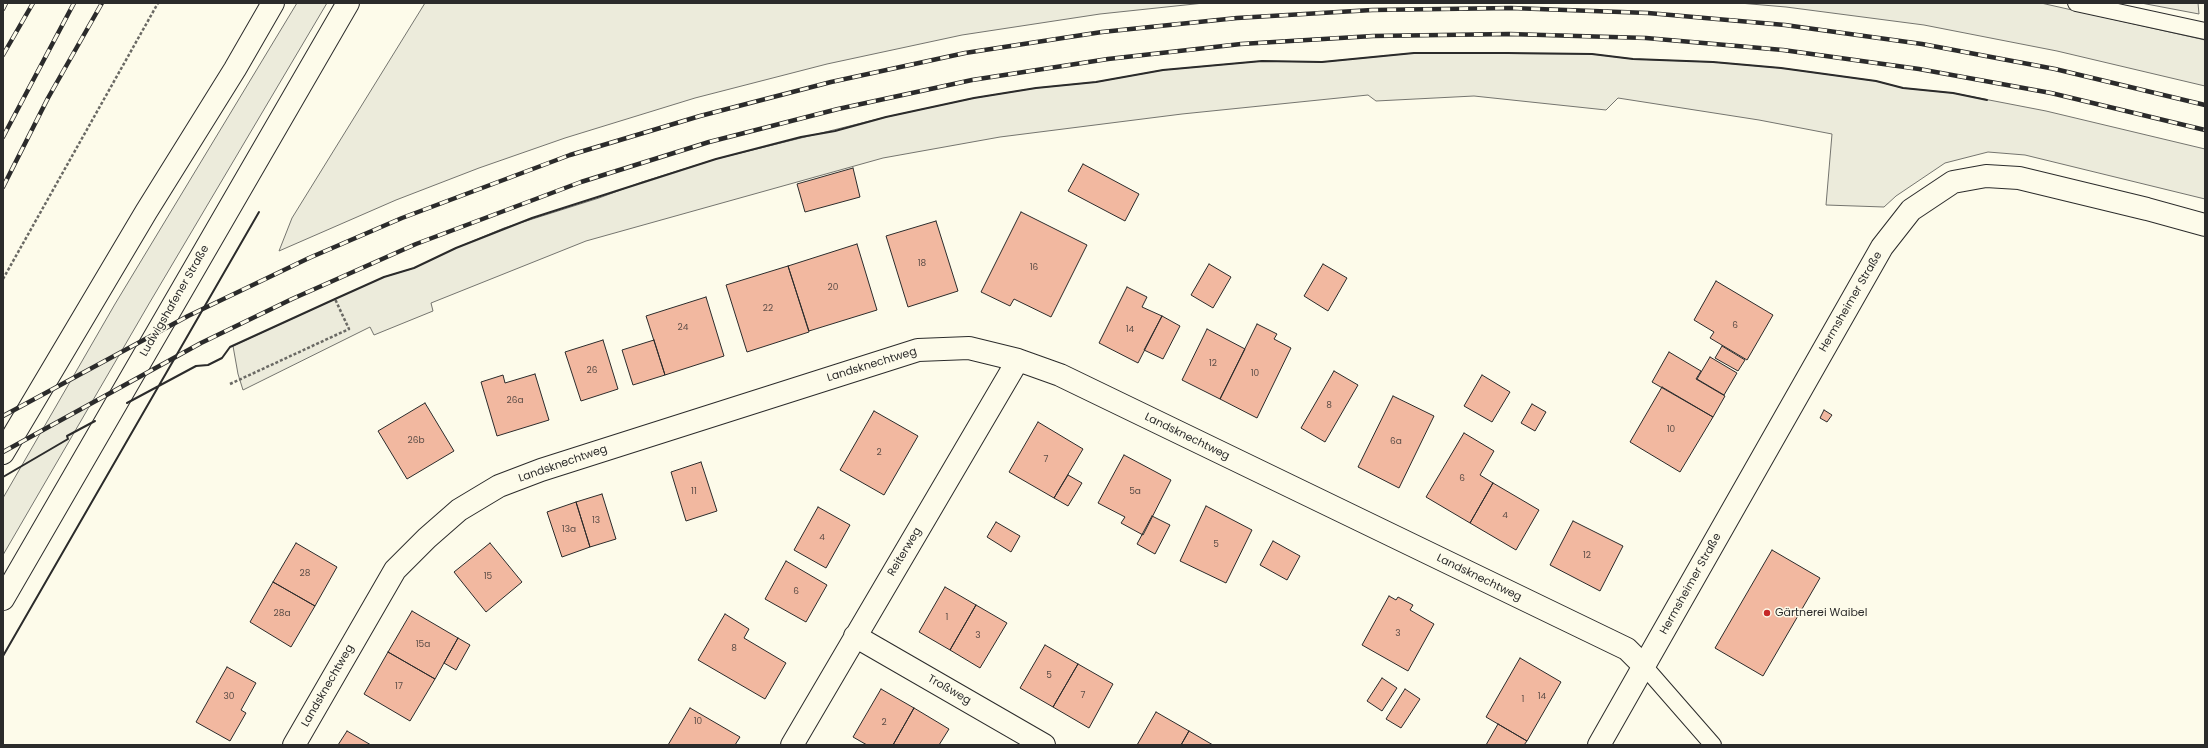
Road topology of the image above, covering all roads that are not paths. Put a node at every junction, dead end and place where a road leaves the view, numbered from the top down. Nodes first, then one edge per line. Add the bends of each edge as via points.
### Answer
1 (273, 3) edge
2 (348, 3) edge
3 (2076, 3) edge
4 (2205, 31) edge
5 (2205, 225) edge
6 (1018, 360) junction
7 (3, 453) edge
8 (3, 599) edge
9 (855, 636) junction
10 (1644, 666) junction
11 (294, 745) edge
12 (792, 745) edge
13 (1044, 745) edge
14 (1599, 745) edge
15 (1713, 745) edge

1 - 7 street
2 - 8 street, Ludwigshafener Straße
3 - 4 lane
5 - 10 street, Hermsheimer Straße via 2019,178 1986,176 1953,182 1911,210 1882,247
6 - 9 street, Reiterweg
6 - 10 street, Landsknechtweg via 1067,379 1627,649
6 - 11 street, Landsknechtweg via 969,348 918,350 540,470 499,486 459,510 426,538 395,570
9 - 12 street, Reiterweg
9 - 13 street, Troßweg
10 - 14 street, Hermsheimer Straße
10 - 15 lane

